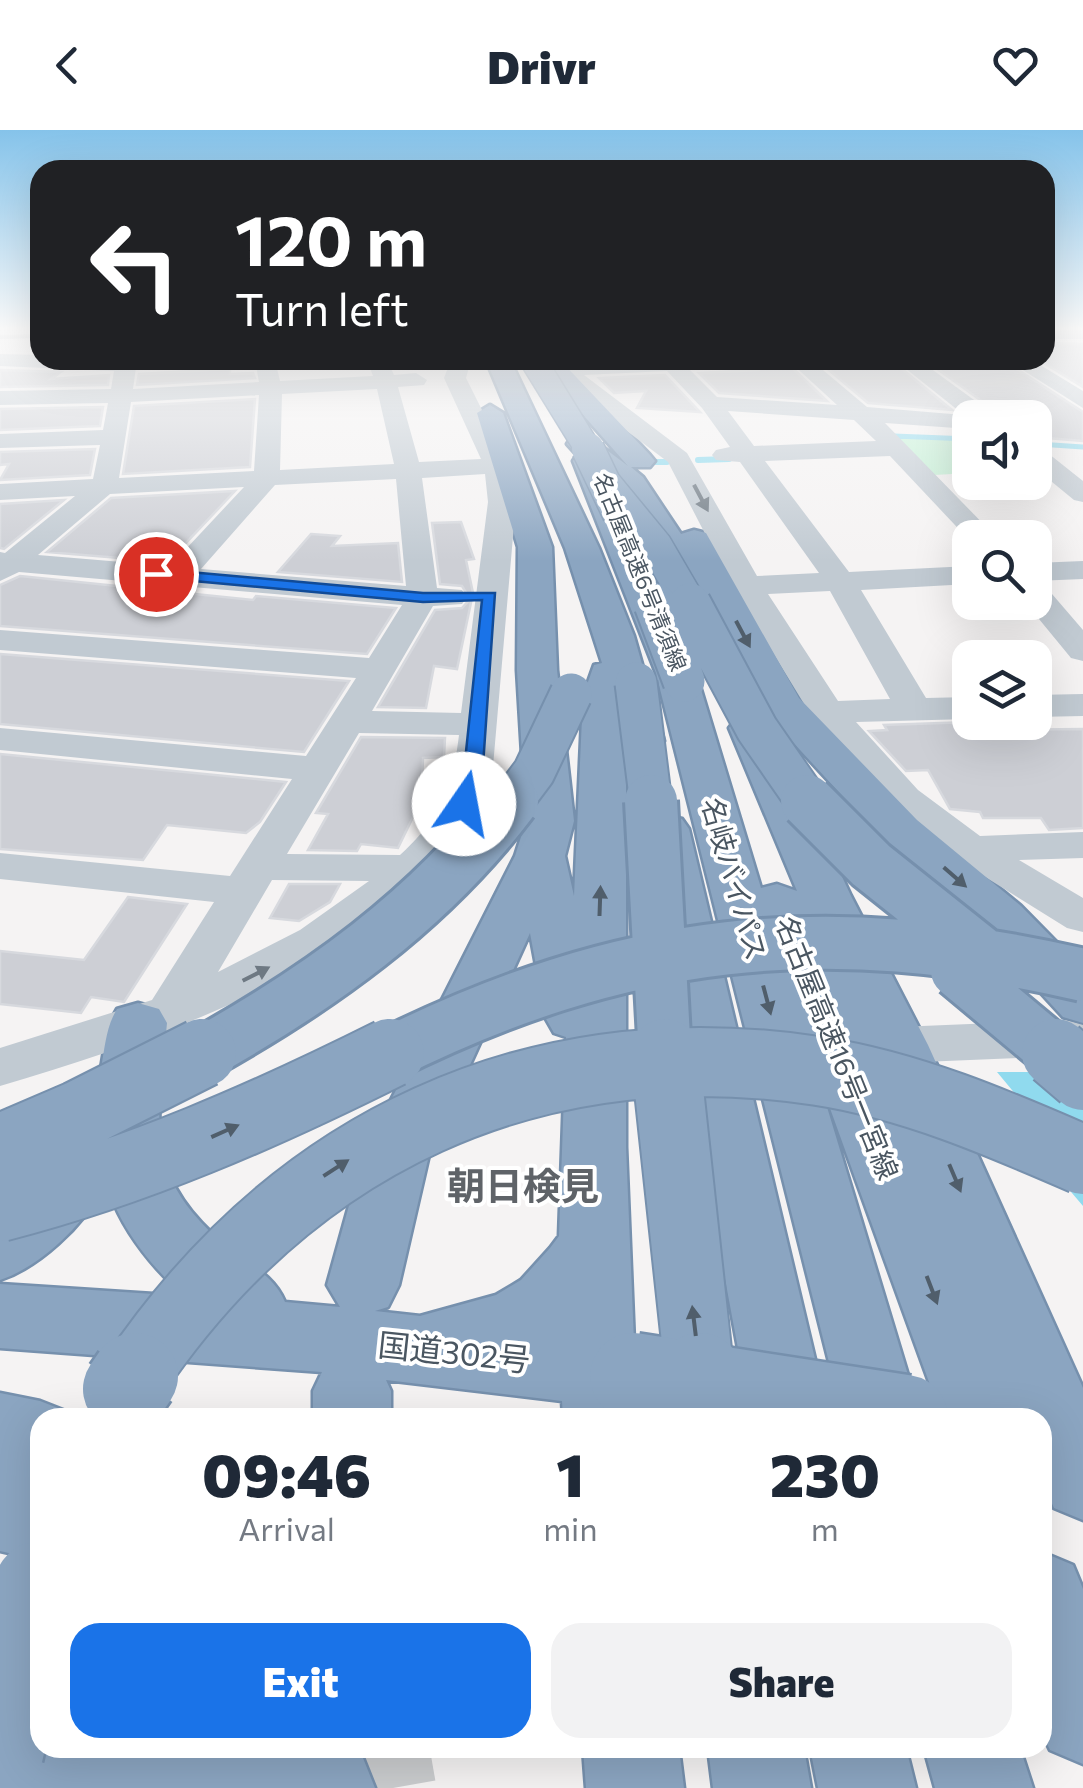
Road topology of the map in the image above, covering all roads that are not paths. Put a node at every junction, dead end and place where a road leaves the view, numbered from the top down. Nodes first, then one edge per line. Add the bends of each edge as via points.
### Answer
1 (119, 406) edge
2 (270, 406) edge
3 (391, 406) edge
4 (476, 406) edge
5 (487, 406) edge
6 (521, 406) edge
7 (528, 406) edge
8 (565, 406) edge
9 (565, 406) edge
10 (575, 406) edge
11 (612, 406) edge
12 (713, 406) edge
13 (852, 406) edge
14 (716, 410) junction
15 (952, 424) edge
16 (879, 430) junction
17 (952, 435) edge
18 (113, 437) junction
19 (0, 442) edge
20 (1052, 442) edge
21 (1067, 443) dead end
22 (592, 446) junction
23 (499, 453) junction
24 (748, 454) junction
25 (678, 458) junction
26 (1052, 469) edge
27 (408, 470) junction
28 (267, 478) junction
29 (104, 486) junction
30 (0, 492) edge
31 (1083, 494) edge
32 (966, 520) edge
33 (4, 565) edge
34 (1083, 570) edge
35 (1052, 571) edge
36 (180, 576) junction
37 (952, 576) edge
38 (840, 582) junction
39 (747, 586) junction
40 (490, 596) junction
41 (423, 598) junction
42 (1052, 615) edge
43 (0, 640) edge
44 (1083, 652) edge
45 (599, 668) junction
46 (376, 669) junction
47 (780, 704) junction
48 (1083, 705) edge
49 (1052, 706) edge
50 (952, 708) edge
51 (914, 709) junction
52 (827, 712) junction
53 (346, 722) junction
54 (478, 724) junction
55 (0, 740) edge
56 (315, 769) junction
57 (826, 827) junction
58 (1083, 845) edge
59 (970, 849) junction
60 (540, 856) junction
61 (0, 866) edge
62 (412, 868) junction
63 (249, 879) junction
64 (825, 896) junction
65 (1083, 918) edge
66 (1083, 974) edge
67 (1083, 1002) edge
68 (154, 1017) junction
69 (1083, 1035) edge
70 (0, 1042) edge
71 (898, 1045) junction
72 (62, 1050) junction
73 (0, 1067) edge
74 (1083, 1076) edge
75 (592, 1100) junction
76 (0, 1148) edge
77 (1083, 1160) edge
78 (0, 1206) edge
79 (591, 1245) junction
80 (0, 1250) edge
81 (363, 1285) dead end
82 (0, 1316) edge
83 (414, 1348) junction
84 (337, 1382) edge
85 (611, 1388) edge
86 (116, 1408) edge
87 (704, 1408) edge
88 (788, 1408) edge
89 (807, 1408) edge
90 (879, 1408) edge
91 (976, 1408) edge
92 (1051, 1408) edge
93 (1052, 1412) edge
94 (0, 1431) edge
95 (30, 1437) edge
96 (1069, 1452) edge
97 (0, 1510) edge
98 (30, 1516) edge
99 (30, 1622) edge
100 (1052, 1626) edge
101 (1052, 1641) edge
102 (1083, 1647) edge
103 (0, 1680) edge
104 (30, 1691) edge
105 (1083, 1717) edge
106 (1052, 1726) edge
107 (1083, 1733) edge
108 (0, 1750) edge
109 (30, 1755) edge
110 (49, 1758) edge
111 (227, 1758) edge
112 (632, 1758) edge
113 (758, 1758) edge
114 (860, 1758) edge
115 (975, 1758) edge
116 (232, 1788) edge
117 (326, 1788) edge
118 (635, 1788) edge
119 (762, 1788) edge
120 (867, 1788) edge
121 (984, 1788) edge

1 - 18 street
2 - 28 street
3 - 27 street
4 - 23 street
5 - 23 highway
6 - 45 highway, 名岐バイパス via 546,462
7 - 45 highway, 名古屋高速6号清須線 via 590,509 604,546
8 - 22 highway, 名古屋高速6号清須線, bridge
9 - 22 highway, 名岐バイパス
10 - 22 highway
11 - 25 street
12 - 14 street
13 - 16 street
14 - 16 street
14 - 24 street
15 - 16 street
16 - 17 street
16 - 24 street
16 - 32 street
18 - 19 street
18 - 29 street
20 - 21 street
22 - 45 highway, 名古屋高速6号清須線, bridge
22 -> 47 highway via 636,454 663,490
22 - 57 highway, bridge via 757,730
22 - 64 highway via 632,483 682,565 711,645
22 -> 90 highway, 名岐バイパス via 676,673
23 - 27 street
23 - 40 street via 502,502
23 - 45 highway via 534,547
23 - 45 highway via 550,506
24 - 25 street
24 - 38 street
25 -> 39 street
26 - 31 street
27 - 28 street
27 - 41 street
28 - 29 street
28 - 36 street
29 - 30 street
29 - 33 street
33 - 36 street
34 - 35 street
36 - 41 street
37 - 38 street
38 - 39 street
38 - 51 street
39 - 52 street
40 - 41 street
40 - 54 street
41 - 46 street
42 - 44 street
43 - 46 street
45 - 60 highway
75 -> 45 highway via 604,696
45 - 76 highway, bridge via 509,812 446,880 368,947 183,1063
45 - 80 highway, bridge via 538,820 484,889 402,963 97,1165
87 -> 45 highway, bridge via 666,1078 655,834
45 - 88 highway, 名岐バイパス via 677,876
45 -> 91 highway, 名古屋高速16号一宮線, bridge via 861,1104
46 - 53 street
47 - 64 highway
47 -> 67 highway via 900,830 1002,918
48 - 49 street
50 - 51 street
51 - 52 street
52 - 59 street via 904,799
53 - 54 street
53 - 56 street
54 - 62 street via 464,804
55 - 56 street
56 - 63 street
57 - 69 highway, bridge
57 - 74 highway, bridge via 916,933
58 - 59 street
59 - 65 street
60 - 75 highway
60 - 81 highway via 396,1156
61 - 63 street
62 - 63 street
68 -> 62 street via 301,952
63 - 68 street
64 - 71 highway
78 -> 66 highway, bridge via 120,1173 200,1142 492,1005 614,964 742,942 817,938 958,948
68 - 72 street
68 - 84 highway via 128,1148 151,1210 172,1238
69 - 71 street
70 - 72 street
71 -> 92 highway
72 - 73 street
75 - 79 highway
86 -> 77 highway, bridge via 173,1318 300,1192 389,1136 522,1084 632,1064 770,1064 890,1086
79 - 83 highway via 566,1286 542,1308 508,1325
79 - 85 highway
82 - 84 highway, 国道302号
83 - 84 highway, 国道302号
83 - 85 highway, 国道302号
85 - 89 highway, 国道302号, bridge
93 -> 96 highway
94 - 95 highway
97 - 98 highway
99 - 108 highway, bridge
100 - 105 highway
101 - 102 highway
103 - 104 highway
106 - 107 highway
108 - 109 highway
110 - 116 highway
111 - 117 highway
112 - 118 highway
113 - 119 highway
114 - 120 highway
115 - 121 highway

